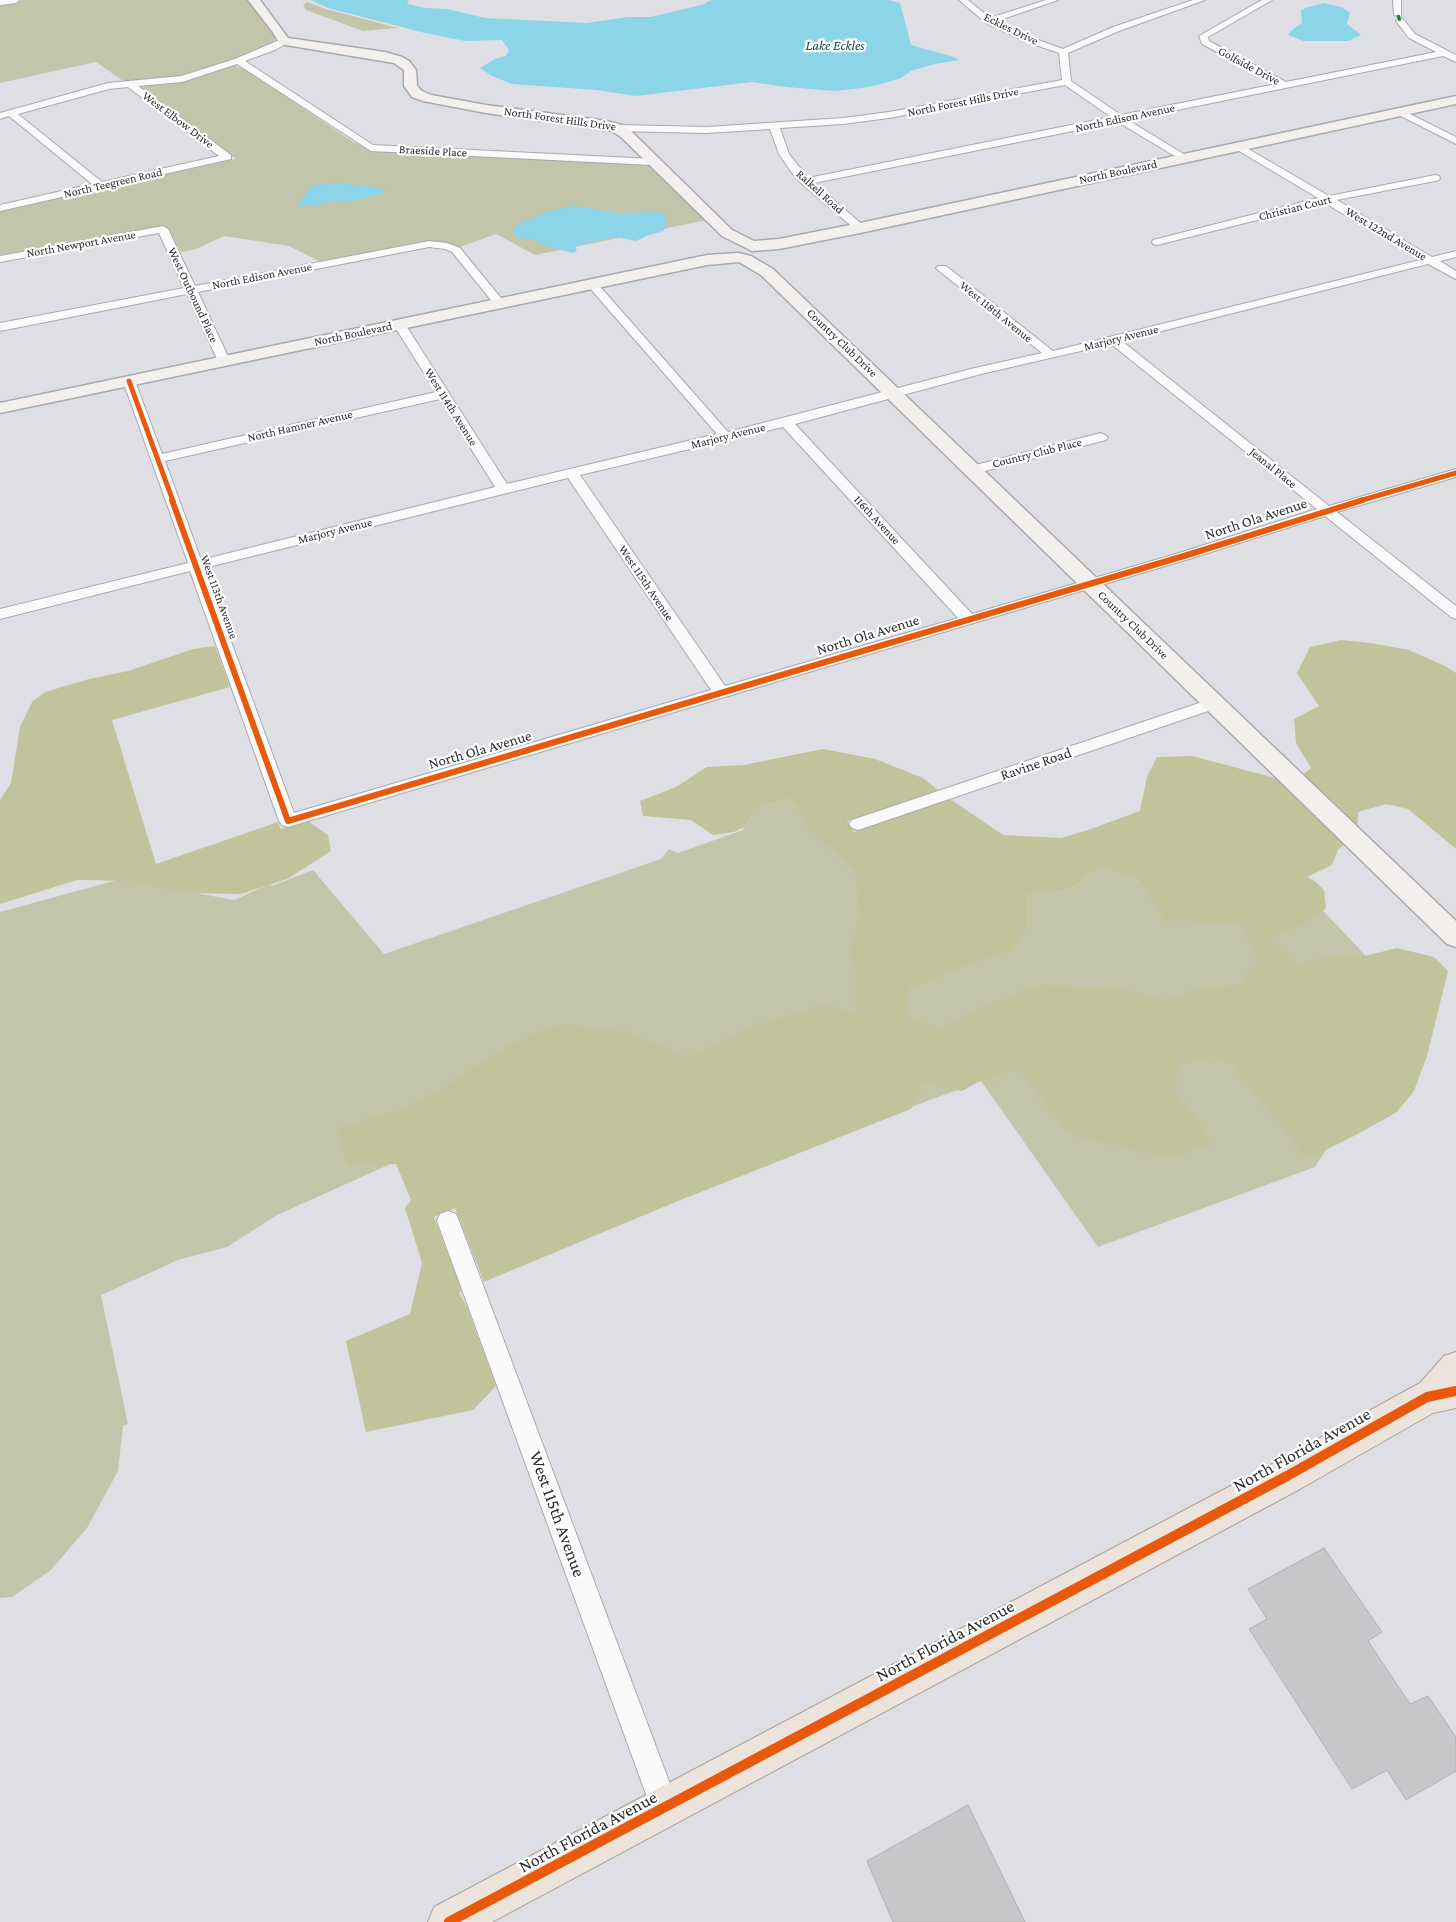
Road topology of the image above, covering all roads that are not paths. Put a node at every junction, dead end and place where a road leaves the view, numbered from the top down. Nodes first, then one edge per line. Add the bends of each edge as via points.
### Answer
1 (16, 0) edge
2 (254, 0) edge
3 (963, 0) edge
4 (1054, 0) edge
5 (1201, 0) edge
6 (1268, 0) edge
7 (1398, 0) edge
8 (0, 2) edge
9 (988, 21) junction
10 (284, 41) junction
11 (1063, 52) junction
12 (1444, 53) junction
13 (1456, 59) edge
14 (238, 61) junction
15 (1067, 82) junction
16 (130, 84) junction
17 (1286, 85) junction
18 (1456, 100) edge
19 (1400, 112) junction
20 (11, 113) junction
21 (0, 116) edge
22 (1120, 118) junction
23 (774, 126) junction
24 (617, 128) junction
25 (1456, 141) edge
26 (1238, 146) junction
27 (227, 157) joint
28 (1183, 158) junction
29 (653, 162) junction
30 (1435, 178) dead end
31 (806, 182) junction
32 (100, 186) junction
33 (1327, 200) junction
34 (0, 208) edge
35 (860, 228) junction
36 (163, 229) joint
37 (1156, 242) dead end
38 (749, 254) junction
39 (1456, 254) edge
40 (0, 259) edge
41 (1430, 261) junction
42 (942, 268) dead end
43 (1456, 276) edge
44 (592, 284) junction
45 (192, 290) junction
46 (498, 303) junction
47 (399, 324) junction
48 (0, 327) edge
49 (1114, 340) junction
50 (1051, 355) junction
51 (224, 361) junction
52 (130, 381) junction
53 (443, 394) junction
54 (895, 394) junction
55 (0, 408) edge
56 (786, 422) junction
57 (725, 436) junction
58 (1101, 437) dead end
59 (157, 459) junction
60 (973, 470) junction
61 (572, 473) junction
62 (1456, 473) edge
63 (503, 489) junction
64 (1326, 511) junction
65 (196, 566) junction
66 (1090, 583) junction
67 (0, 614) edge
68 (1456, 614) edge
69 (968, 619) junction
70 (721, 694) junction
71 (1214, 703) junction
72 (288, 821) joint
73 (858, 824) dead end
74 (1456, 937) edge
75 (448, 1220) dead end
76 (1448, 1385) edge
77 (665, 1808) junction
78 (450, 1922) edge

1 - 8 street
2 - 10 street
3 - 9 street, Eckles Drive
4 - 9 street
5 - 11 street
6 - 17 street, Golfside Drive via 1203,36 1205,42
7 - 12 street via 1399,18 1412,36
9 - 11 street, Eckles Drive
10 - 14 street
10 - 24 street, North Forest Hills Drive via 398,60 410,70 411,86 417,94 428,98 486,110
11 - 15 street
12 - 13 street
12 - 17 street, North Edison Avenue
14 - 16 street via 182,79
14 - 29 street, Braeside Place via 370,148
15 - 22 street
15 - 23 street, North Forest Hills Drive via 889,116
16 - 20 street via 91,90
16 - 27 street, West Elbow Drive
17 - 22 street, North Edison Avenue
18 - 19 street, North Boulevard
19 - 25 street
19 - 26 street, North Boulevard
20 - 21 street
20 - 32 street
22 - 28 street
22 - 31 street, North Edison Avenue
23 - 24 street, North Forest Hills Drive via 707,130
23 - 31 street, Ralkell Road via 784,154
24 - 29 street, Country Club Drive
26 - 28 street, North Boulevard
26 - 33 street, West 122nd Avenue
27 - 32 street, North Teegreen Road
28 - 35 street, North Boulevard
29 - 38 street, Country Club Drive
30 - 33 street, Christian Court
31 - 35 street, Ralkell Road
32 - 34 street, North Teegreen Road
33 - 37 street, Christian Court
33 - 41 street, West 122nd Avenue
35 - 38 street, North Boulevard via 779,244
36 - 40 street, North Newport Avenue
36 - 45 street, West Outbound Place
38 - 44 street, North Boulevard
38 - 54 street, Country Club Drive
39 - 41 street, Marjory Avenue
41 - 43 street, West 122nd Avenue
41 - 49 street, Marjory Avenue
42 - 50 street, West 118th Avenue
44 - 46 street, North Boulevard
44 - 57 street
45 - 46 street, North Edison Avenue via 429,244 456,250
45 - 48 street, North Edison Avenue
45 - 51 street, West Outbound Place
46 - 47 street, North Boulevard
47 - 51 street, North Boulevard
47 - 53 street, West 114th Avenue
49 - 50 street, Marjory Avenue
49 - 64 street, Jeanal Place
50 - 54 street, Marjory Avenue
51 - 52 street, North Boulevard
52 - 55 street, North Boulevard
52 - 59 street, West 113th Avenue
53 - 59 street, North Hamner Avenue
53 - 63 street, West 114th Avenue
54 - 56 street, Marjory Avenue
54 - 60 street, Country Club Drive
56 - 57 street, Marjory Avenue
56 - 69 street, 116th Avenue
57 - 61 street, Marjory Avenue
58 - 60 street, Country Club Place
59 - 65 street, West 113th Avenue
60 - 66 street, Country Club Drive
61 - 63 street, Marjory Avenue
61 - 70 street, West 115th Avenue
62 - 64 street, North Ola Avenue
63 - 65 street, Marjory Avenue
64 - 66 street, North Ola Avenue
64 - 68 street, Jeanal Place
65 - 67 street, Marjory Avenue
65 - 72 street, West 113th Avenue
66 - 69 street, North Ola Avenue
66 - 71 street, Country Club Drive
69 - 70 street, North Ola Avenue
70 - 72 street, North Ola Avenue
71 - 73 street, Ravine Road
71 - 74 street, Country Club Drive
75 - 77 street, West 115th Avenue
76 - 77 main road, North Florida Avenue via 1287,1476
77 - 78 main road, North Florida Avenue

